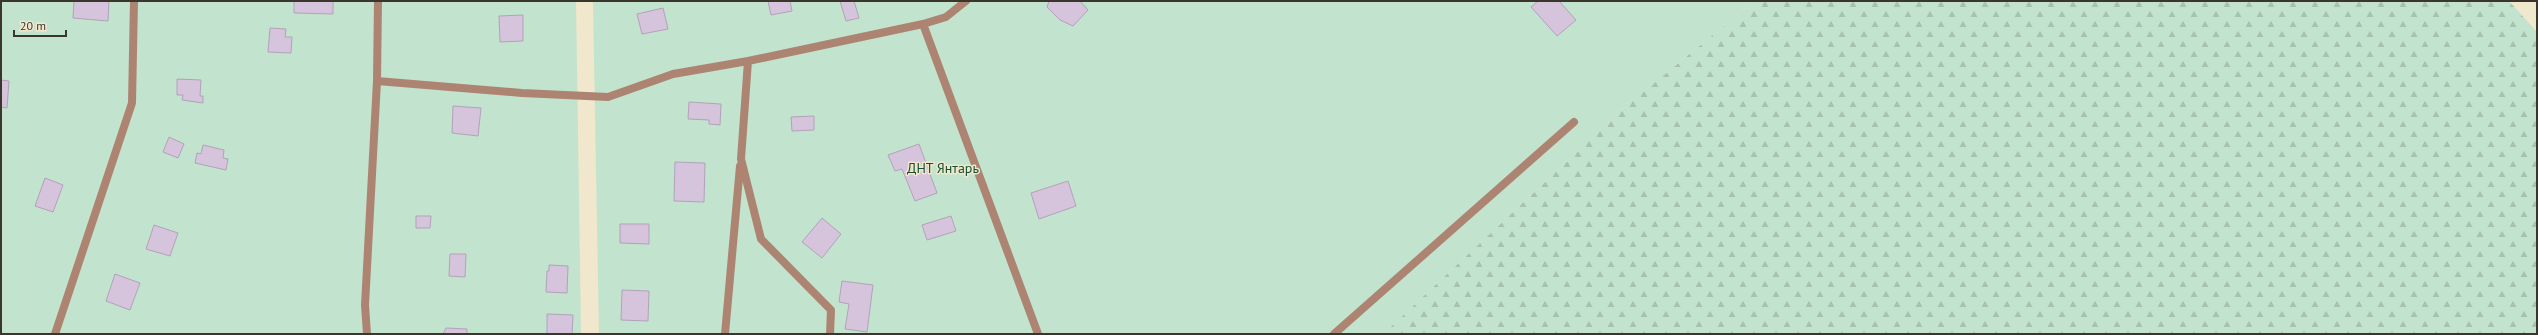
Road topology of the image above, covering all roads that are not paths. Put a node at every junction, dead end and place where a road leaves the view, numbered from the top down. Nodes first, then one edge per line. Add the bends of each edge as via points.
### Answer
1 (134, 1) edge
2 (378, 1) edge
3 (966, 1) edge
4 (923, 24) junction
5 (748, 61) junction
6 (378, 81) junction
7 (1574, 122) dead end
8 (741, 159) junction
9 (55, 334) edge
10 (366, 334) edge
11 (725, 334) edge
12 (830, 334) edge
13 (1038, 334) edge
14 (1334, 334) edge

1 - 9 street via 132,103
2 - 6 street
3 - 4 street via 946,17
4 - 5 street
4 - 13 street
5 - 6 street via 673,74 608,97
5 - 8 street
6 - 10 street via 365,305
7 - 14 street
8 - 11 street
8 - 12 street via 761,239 831,310

